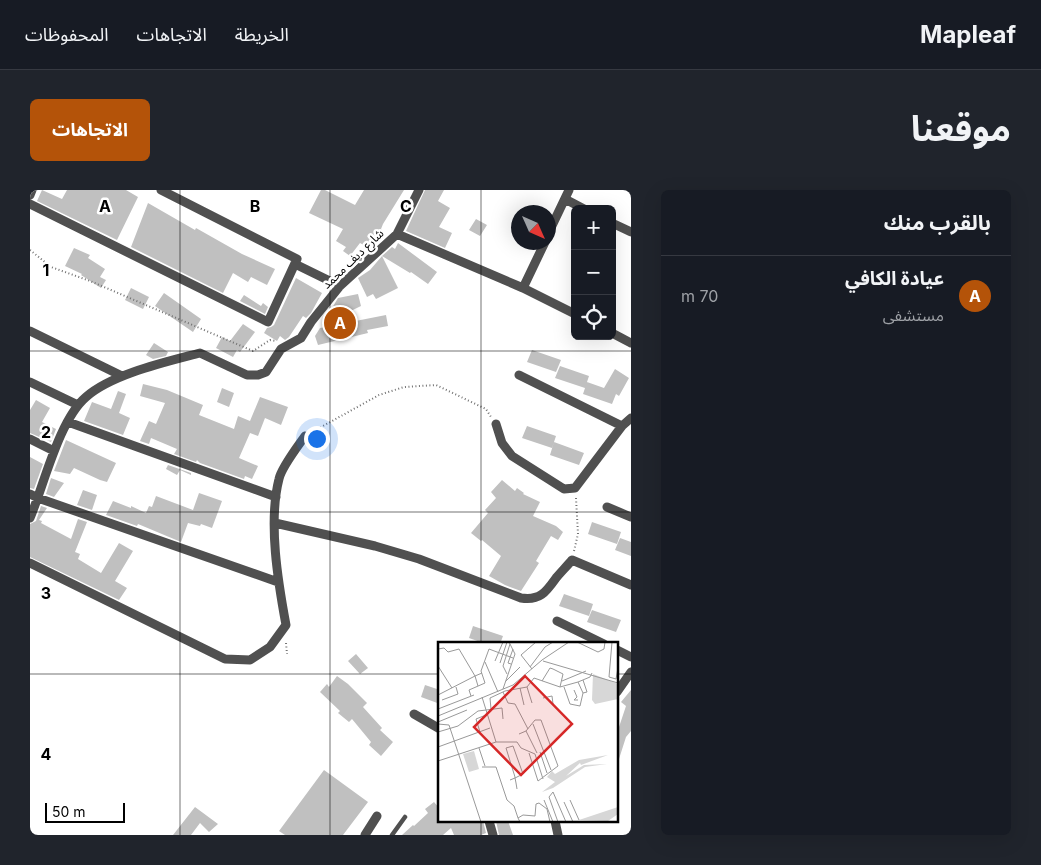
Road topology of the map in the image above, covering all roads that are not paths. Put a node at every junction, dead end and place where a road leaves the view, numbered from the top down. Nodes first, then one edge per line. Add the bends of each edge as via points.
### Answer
1 (32, 190) edge
2 (161, 190) edge
3 (419, 190) edge
4 (570, 190) edge
5 (30, 195) edge
6 (565, 199) junction
7 (30, 204) edge
8 (576, 205) edge
9 (556, 218) edge
10 (616, 225) edge
11 (631, 232) edge
12 (397, 234) junction
13 (541, 250) edge
14 (295, 264) junction
15 (340, 286) junction
16 (523, 288) junction
17 (571, 312) edge
18 (30, 331) edge
19 (616, 335) edge
20 (631, 343) edge
21 (519, 375) dead end
22 (122, 376) junction
23 (30, 382) edge
24 (78, 405) junction
25 (631, 418) edge
26 (68, 422) junction
27 (496, 424) road end
28 (622, 426) junction
29 (305, 436) road end
30 (30, 439) edge
31 (54, 451) junction
32 (34, 496) edge
33 (276, 497) junction
34 (607, 507) dead end
35 (631, 517) edge
36 (30, 518) edge
37 (275, 522) junction
38 (30, 563) edge
39 (278, 582) junction
40 (631, 585) edge
41 (557, 621) dead end
42 (600, 642) edge
43 (618, 650) edge
44 (631, 657) edge
45 (631, 672) edge
46 (618, 691) edge
47 (414, 714) dead end
48 (438, 728) edge
49 (377, 816) dead end
50 (405, 817) dead end
51 (489, 822) edge
52 (555, 822) edge
53 (364, 835) edge
54 (392, 835) edge
55 (493, 835) edge
56 (558, 835) edge

1 - 5 street
2 - 14 street via 298,259
3 - 12 street
4 - 6 street
6 - 8 street
6 - 9 street
7 - 14 street via 268,322
10 - 11 street
12 - 15 street, شارع ديف محمد
12 - 16 street
13 - 16 street
14 - 15 street
15 - 22 street, شارع ديف محمد via 301,338 281,349 266,372 247,375 200,353
16 - 17 street
18 - 22 street
19 - 20 street
21 - 28 street
22 - 24 street, شارع ديف محمد via 86,396
23 - 24 street
24 - 26 street
25 - 28 street
26 - 31 street
26 - 33 street
27 - 28 street via 502,444 512,456 564,489 575,488
29 - 33 street via 279,476
30 - 31 street
31 - 32 street
32 - 36 street
32 - 39 street
33 - 37 street
34 - 35 street
37 - 39 street
37 - 40 street via 419,559 530,600 549,589 572,560
38 - 39 street via 225,659 250,660 270,647 286,625
41 - 42 street
43 - 44 street
45 - 46 street
47 - 48 street
49 - 53 street
50 - 54 lane
51 - 55 street
52 - 56 street

